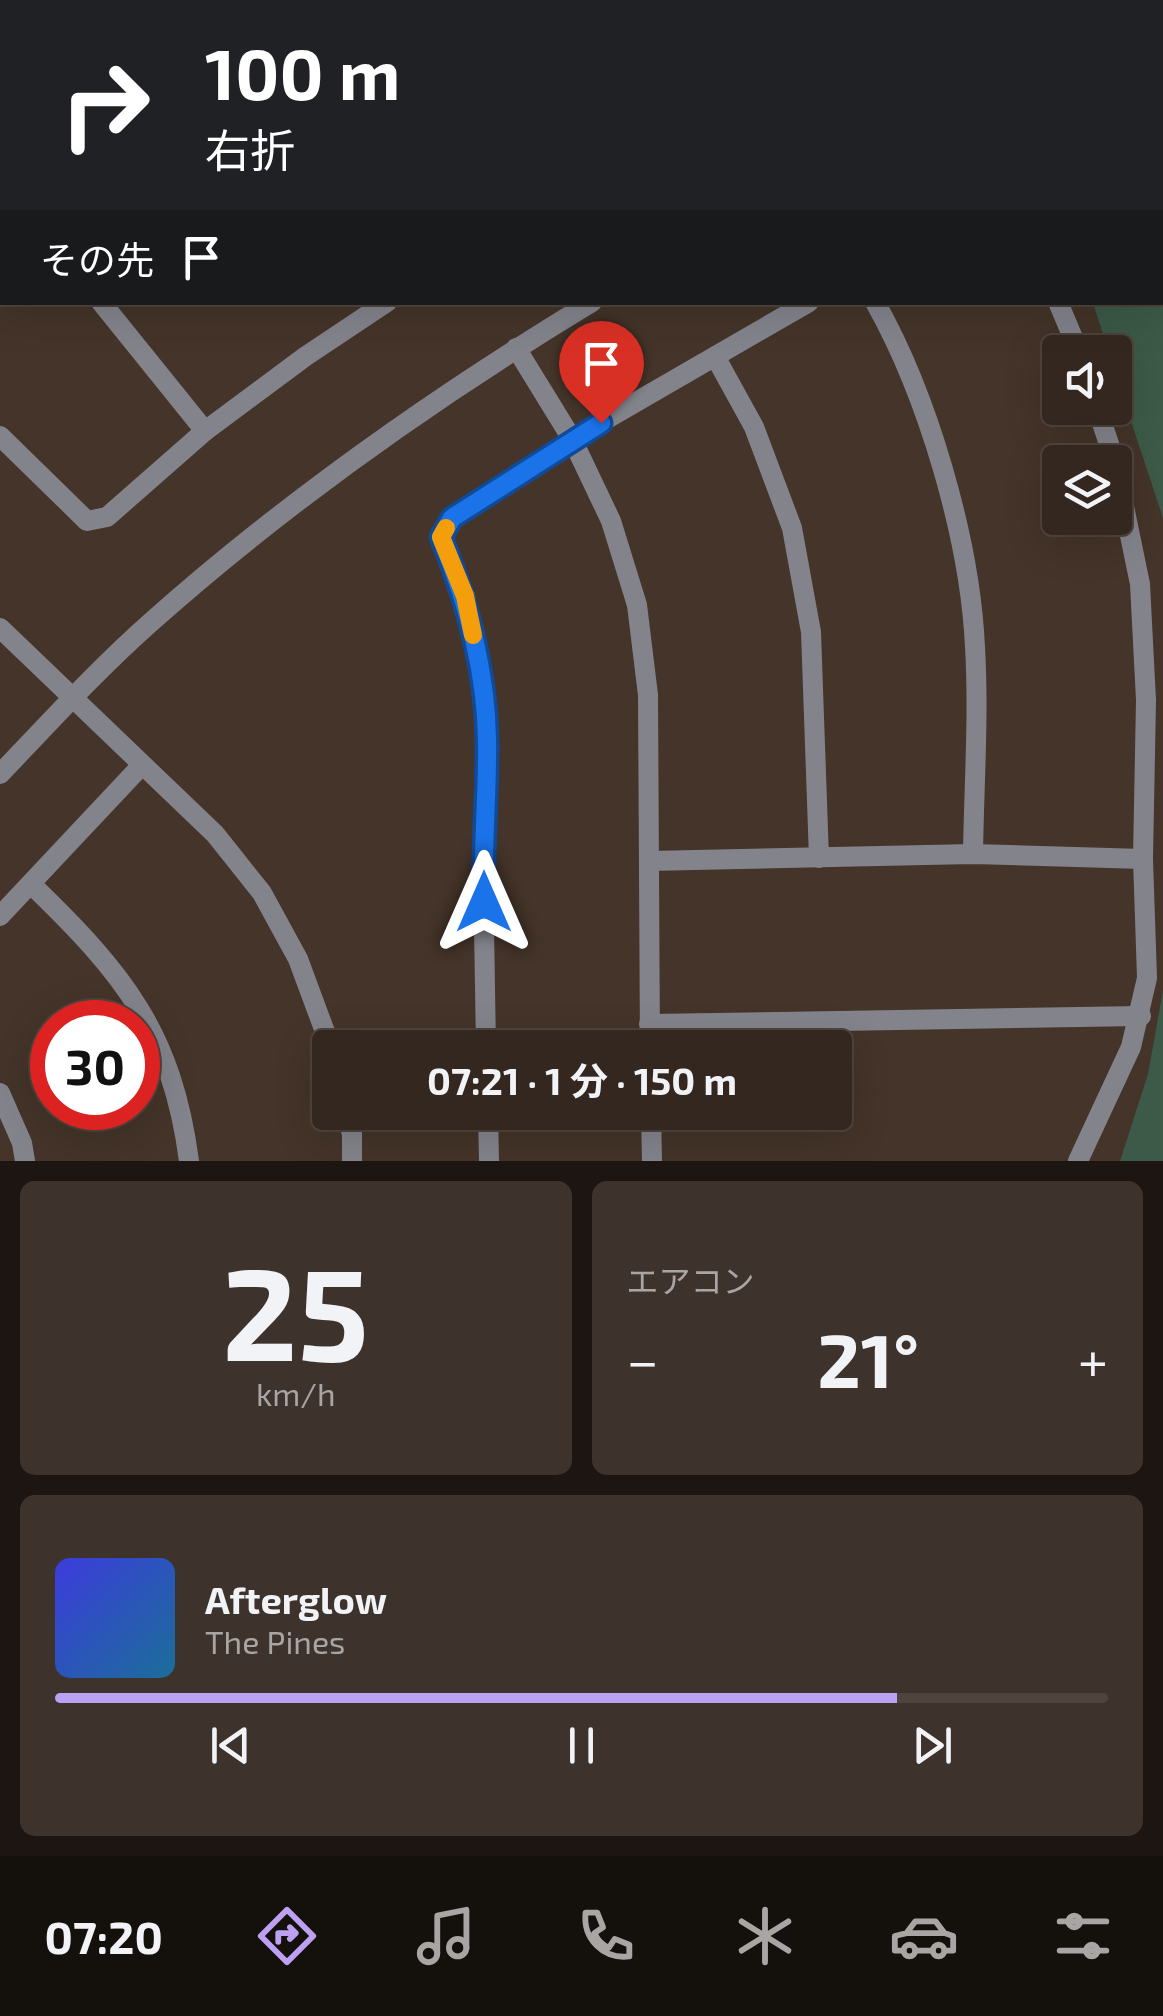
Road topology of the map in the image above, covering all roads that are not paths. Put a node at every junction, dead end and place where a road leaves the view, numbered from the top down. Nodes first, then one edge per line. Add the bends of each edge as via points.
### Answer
1 (109, 305) edge
2 (382, 305) edge
3 (587, 305) edge
4 (803, 305) edge
5 (877, 305) edge
6 (1059, 305) edge
7 (1072, 335) edge
8 (516, 348) junction
9 (716, 358) junction
10 (205, 431) junction
11 (0, 436) edge
12 (572, 439) junction
13 (1130, 535) edge
14 (0, 628) edge
15 (75, 697) junction
16 (142, 765) junction
17 (0, 774) edge
18 (973, 854) junction
19 (819, 858) junction
20 (1143, 860) junction
21 (649, 861) junction
22 (32, 885) junction
23 (0, 916) edge
24 (1141, 1016) junction
25 (649, 1024) junction
26 (324, 1030) edge
27 (486, 1030) edge
28 (649, 1030) edge
29 (0, 1093) edge
30 (351, 1130) edge
31 (488, 1130) edge
32 (651, 1130) edge
33 (25, 1161) edge
34 (189, 1161) edge
35 (352, 1161) edge
36 (489, 1161) edge
37 (652, 1161) edge
38 (1078, 1161) edge

1 - 10 street
2 - 10 street
3 - 8 street
4 - 9 street
5 - 18 street via 939,458 963,554 976,646
6 - 7 street
8 - 12 street
8 - 15 street via 387,433 248,538
9 - 12 street
9 - 19 street via 754,427 792,528 811,632
10 - 11 street via 107,516 87,521
12 - 21 street via 610,521 636,605 648,696
12 - 27 street via 452,518 441,537 465,596 487,736
13 - 20 street via 1140,584 1146,700
14 - 15 street
15 - 16 street
15 - 17 street
16 - 22 street
16 - 26 street via 215,834 262,893 298,960
18 - 19 street
18 - 20 street
19 - 21 street
20 - 24 street via 1147,978
21 - 25 street
22 - 23 street
22 - 34 street via 89,940 136,1001 167,1059
24 - 25 street
24 - 38 street
25 - 28 street
29 - 33 street
30 - 35 street
31 - 36 street
32 - 37 street

